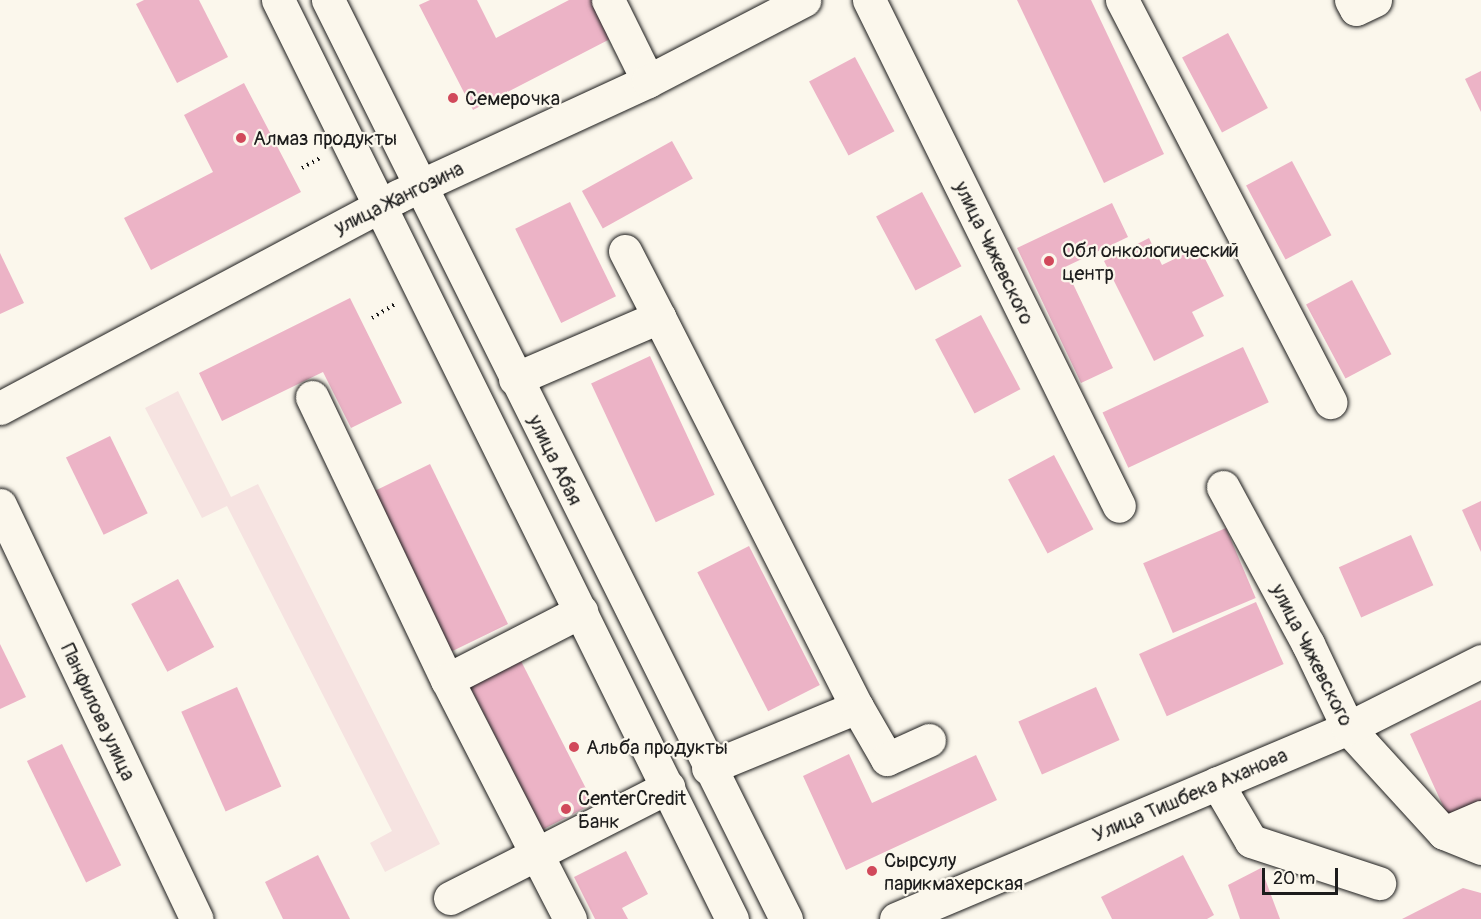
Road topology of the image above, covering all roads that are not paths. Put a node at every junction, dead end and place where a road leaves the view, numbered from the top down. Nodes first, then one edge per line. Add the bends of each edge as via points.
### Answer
1 (278, 0) edge
2 (327, 0) edge
3 (608, 0) edge
4 (804, 0) edge
5 (869, 0) edge
6 (1122, 0) edge
7 (1351, 0) edge
8 (1375, 0) edge
9 (648, 81) junction
10 (421, 186) junction
11 (380, 206) junction
12 (626, 251) dead end
13 (659, 317) junction
14 (515, 379) junction
15 (312, 397) dead end
16 (1330, 402) dead end
17 (0, 408) edge
18 (1223, 487) dead end
19 (0, 505) edge
20 (1119, 506) dead end
21 (581, 611) junction
22 (1481, 660) edge
23 (447, 680) junction
24 (857, 706) junction
25 (1348, 728) junction
26 (930, 740) dead end
27 (708, 768) junction
28 (1217, 783) junction
29 (668, 787) junction
30 (1481, 817) edge
31 (1444, 833) junction
32 (1481, 848) edge
33 (536, 856) junction
34 (1379, 883) dead end
35 (450, 898) dead end
36 (196, 919) edge
37 (570, 919) edge
38 (732, 919) edge
39 (786, 919) edge
40 (896, 919) edge

1 - 11 street
2 - 10 street, улица Абая
3 - 9 street
4 - 9 street, улица Жангозина
5 - 20 street, улица Чижевского
6 - 16 street
7 - 8 street via 1356,9
9 - 10 street, улица Жангозина
10 - 11 street, улица Жангозина
10 - 14 street, улица Абая
11 - 17 street, улица Жангозина
11 - 21 street
12 - 13 street
13 - 14 street
13 - 24 street
14 - 27 street, улица Абая
15 - 23 street
18 - 25 street, улица Чижевского via 1308,644
19 - 36 street, Панфилова улица
21 - 23 street
21 - 29 street
22 - 25 street, Улица Тишбека Аханова
23 - 33 street
24 - 26 street via 887,759
24 - 27 street
25 - 28 street, Улица Тишбека Аханова
25 - 31 street, улица Чижевского
27 - 39 street, улица Абая
28 - 34 street via 1251,841
28 - 40 street, Улица Тишбека Аханова
29 - 33 street
29 - 38 street
30 - 31 street
31 - 32 street, улица Чижевского
33 - 35 street
33 - 37 street

